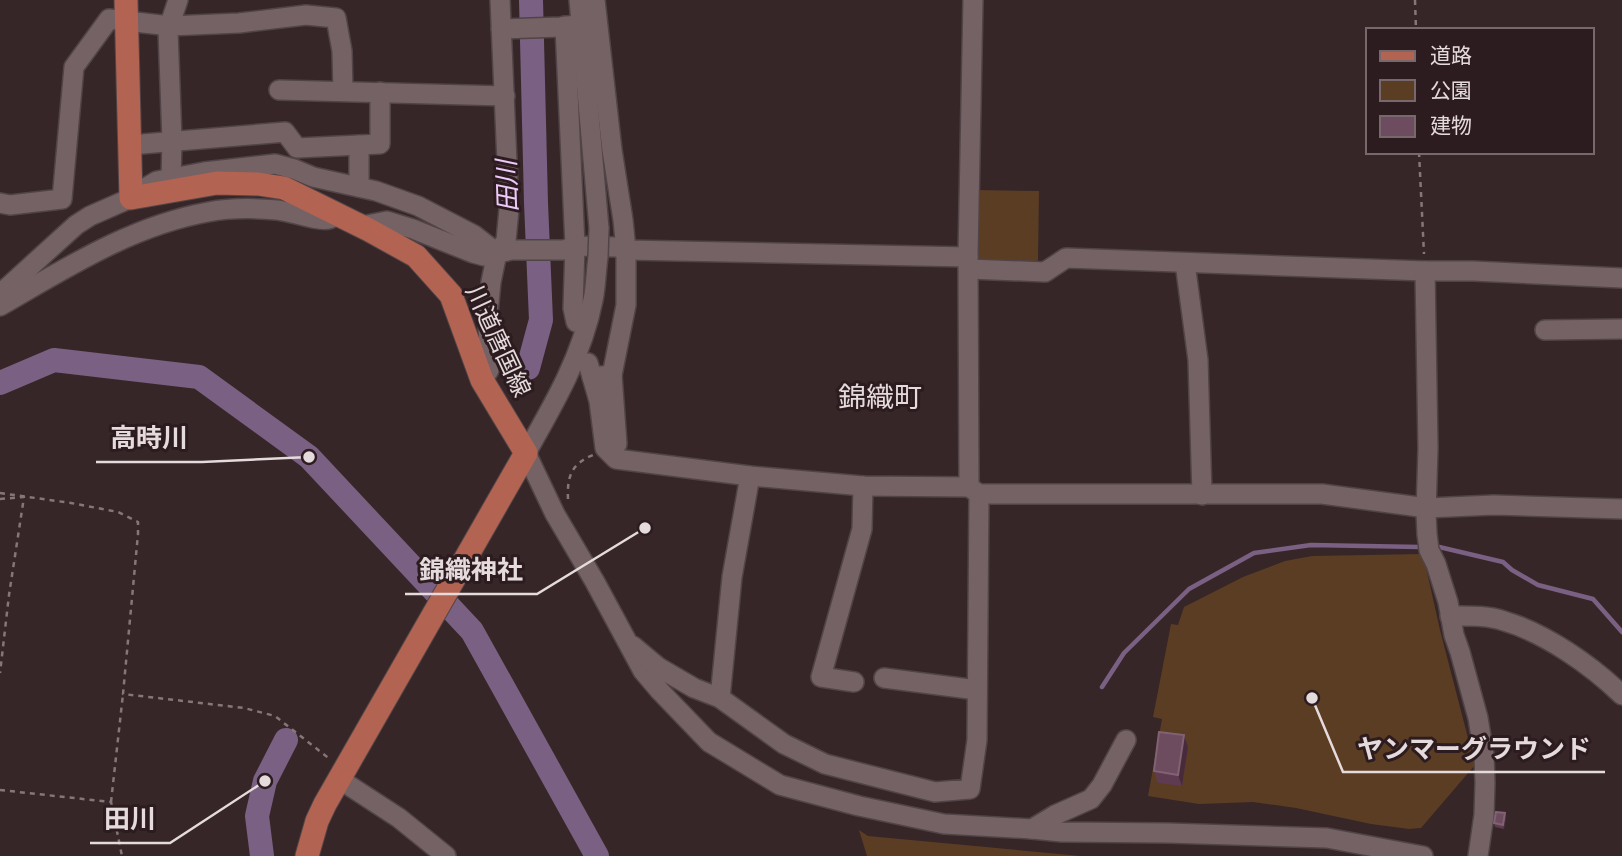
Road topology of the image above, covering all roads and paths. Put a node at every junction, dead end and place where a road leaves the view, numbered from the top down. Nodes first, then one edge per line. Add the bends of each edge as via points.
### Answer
1 (178, 0) edge
2 (500, 0) edge
3 (579, 0) edge
4 (595, 0) edge
5 (974, 0) edge
6 (1415, 0) edge
7 (305, 8) edge
8 (126, 11) edge
9 (576, 24) junction
10 (170, 26) junction
11 (1416, 28) edge
12 (505, 29) junction
13 (279, 90) dead end
14 (343, 91) junction
15 (380, 92) junction
16 (505, 96) junction
17 (172, 141) junction
18 (130, 145) junction
19 (359, 145) junction
20 (1419, 154) edge
21 (171, 178) junction
22 (359, 187) junction
23 (138, 197) junction
24 (62, 199) junction
25 (0, 203) edge
26 (339, 214) junction
27 (76, 225) junction
28 (362, 226) junction
29 (569, 248) junction
30 (626, 250) junction
31 (505, 252) junction
32 (969, 263) junction
33 (1185, 263) junction
34 (1425, 271) junction
35 (1622, 278) edge
36 (0, 294) edge
37 (0, 306) edge
38 (576, 321) dead end
39 (1622, 329) edge
40 (1545, 330) dead end
41 (597, 372) junction
42 (482, 380) junction
43 (609, 452) junction
44 (522, 460) junction
45 (671, 466) junction
46 (750, 475) junction
47 (863, 486) junction
48 (974, 490) junction
49 (0, 493) edge
50 (1202, 495) junction
51 (23, 497) junction
52 (0, 499) edge
53 (1427, 508) junction
54 (1622, 509) edge
55 (568, 510) dead end
56 (1450, 616) junction
57 (627, 643) junction
58 (0, 673) edge
59 (884, 678) dead end
60 (855, 682) dead end
61 (977, 690) junction
62 (123, 694) junction
63 (1622, 695) edge
64 (720, 698) junction
65 (1126, 740) dead end
66 (344, 771) junction
67 (0, 790) edge
68 (111, 802) junction
69 (1032, 829) junction
70 (122, 856) edge
71 (307, 856) edge
72 (446, 856) edge
73 (1423, 856) edge
74 (1478, 856) edge

1 - 10 street
2 - 12 street
3 - 9 street
4 - 9 street
5 - 32 street
6 - 11 path
7 - 10 street via 239,23
7 - 14 street via 336,18
8 - 10 street
8 - 18 main road
8 - 24 street via 109,19 74,67
9 - 12 street
9 - 29 street
9 - 30 street via 612,150
9 - 44 street, bridge via 599,228 593,299 573,365
10 - 17 street
12 - 16 street
13 - 14 street
14 - 15 street
15 - 16 street
15 - 19 street via 380,144
16 - 31 street via 509,209
17 - 18 street
17 - 19 street via 285,132 298,148
17 - 21 street
18 - 23 main road
19 - 22 street
20 - 34 path
21 - 22 street via 275,164
21 - 23 street via 157,181
22 - 31 street via 418,206
23 - 26 main road, 川道唐国線 via 217,183 258,184 284,188
23 - 27 street
24 - 25 street
24 - 27 street
26 - 28 main road, 川道唐国線
26 - 37 street via 327,220 278,210 236,209 164,223 74,262
27 - 36 street
28 - 31 street via 387,221 484,256
28 - 42 main road, 川道唐国線 via 416,256 451,295
29 - 30 street
29 - 31 street
29 - 38 street
30 - 32 street
30 - 41 street via 626,305
31 - 42 street via 491,282 489,370
32 - 33 street via 1045,272 1066,258
32 - 48 street
33 - 34 street
33 - 50 street via 1198,360
34 - 35 street
34 - 53 street
39 - 40 street
41 - 43 street
41 - 45 street via 616,443 625,452
42 - 44 main road, 川道唐国線
43 - 45 street via 616,459
43 - 55 path via 590,455 575,465 567,483
44 - 57 street
44 - 66 main road
45 - 46 street
46 - 47 street
46 - 64 street via 732,577
47 - 48 street
47 - 60 street via 862,528 821,677
48 - 50 street
48 - 61 street
49 - 51 path
50 - 53 street via 1322,494
51 - 52 path
51 - 58 path
51 - 62 path via 118,512 138,522
53 - 54 street
53 - 56 street via 1429,550
56 - 63 street via 1503,620 1539,635 1585,663
56 - 74 street via 1474,698 1484,755 1484,815
57 - 64 street via 685,683
57 - 69 street via 643,671 709,742 780,785 944,824
59 - 61 street
61 - 64 street via 977,740 970,789 935,792 825,764 784,744
62 - 66 path via 275,716
62 - 68 path
65 - 69 street via 1091,799
66 - 71 main road via 317,821
66 - 72 street
67 - 68 path
68 - 70 path
69 - 73 street via 1327,838

